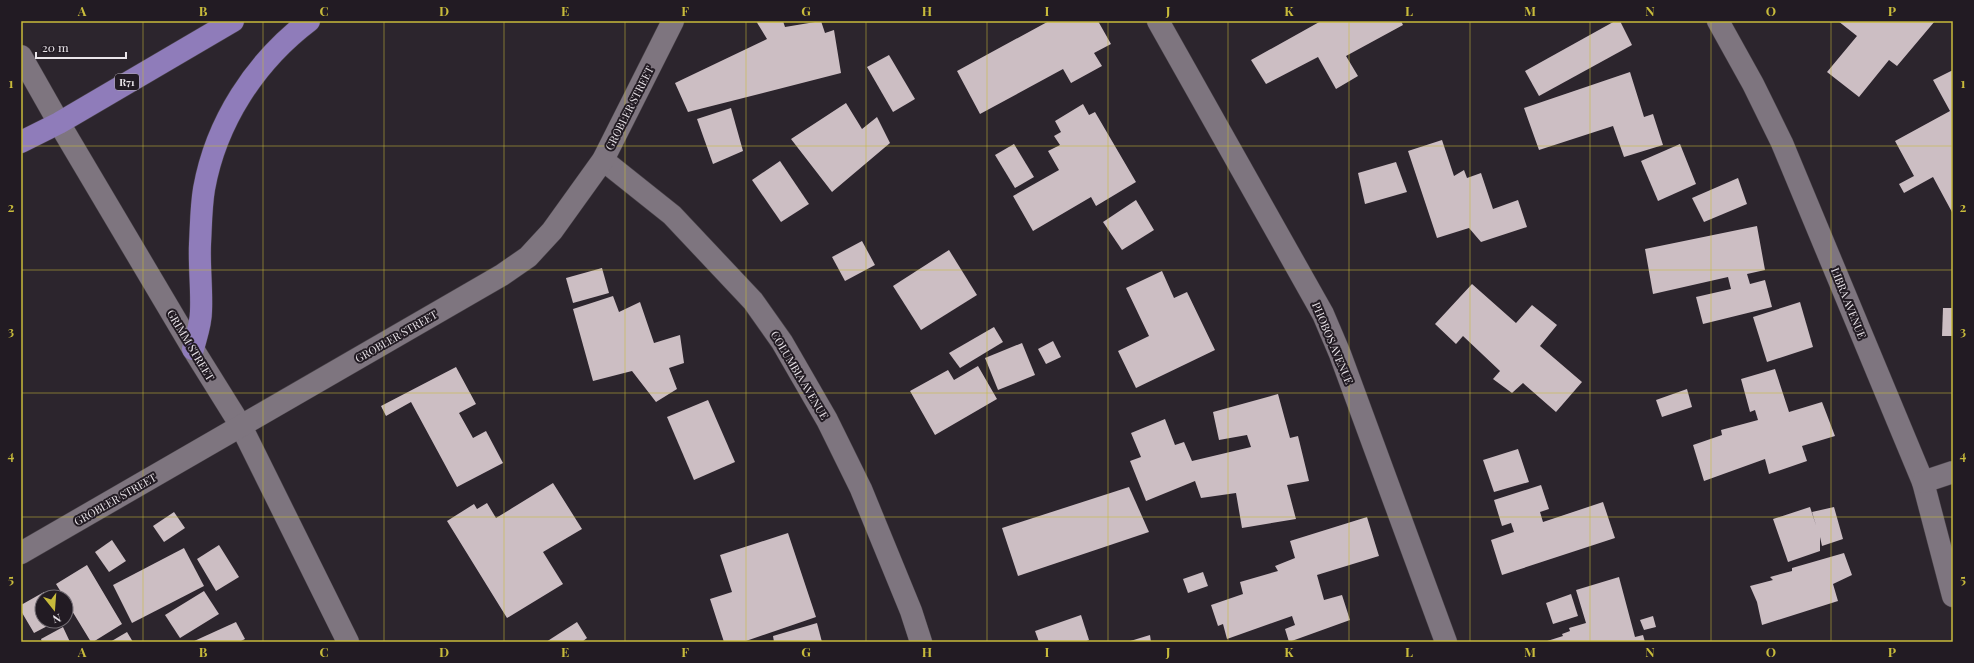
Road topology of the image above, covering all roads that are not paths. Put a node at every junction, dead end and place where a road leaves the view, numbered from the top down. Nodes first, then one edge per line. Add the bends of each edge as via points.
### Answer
1 (233, 21) edge
2 (309, 21) edge
3 (673, 21) edge
4 (1158, 21) edge
5 (1718, 21) edge
6 (21, 56) edge
7 (59, 123) junction
8 (21, 142) edge
9 (603, 160) junction
10 (193, 349) junction
11 (241, 426) junction
12 (1953, 472) edge
13 (1923, 482) junction
14 (21, 553) edge
15 (1953, 596) edge
16 (348, 642) edge
17 (921, 642) edge
18 (1446, 642) edge

1 - 7 main road, R71
2 - 10 main road via 283,43 241,93 219,137 204,191 200,246 201,311
3 - 9 street, GROBLER STREET
4 - 18 street, PHOBOS AVENUE via 1323,314
5 - 13 street, LIBRA AVENUE via 1782,143
6 - 7 street, GRIMM STREET
7 - 8 main road, R71
7 - 10 street, GRIMM STREET
9 - 11 street, GROBLER STREET via 552,231 528,257 502,275
9 - 17 street, COLUMBIA AVENUE via 678,220 753,302 782,342 827,420 861,489
10 - 11 street, GRIMM STREET
11 - 14 street, GROBLER STREET
11 - 16 street, GRIMM STREET
12 - 13 street
13 - 15 street, LIBRA AVENUE

